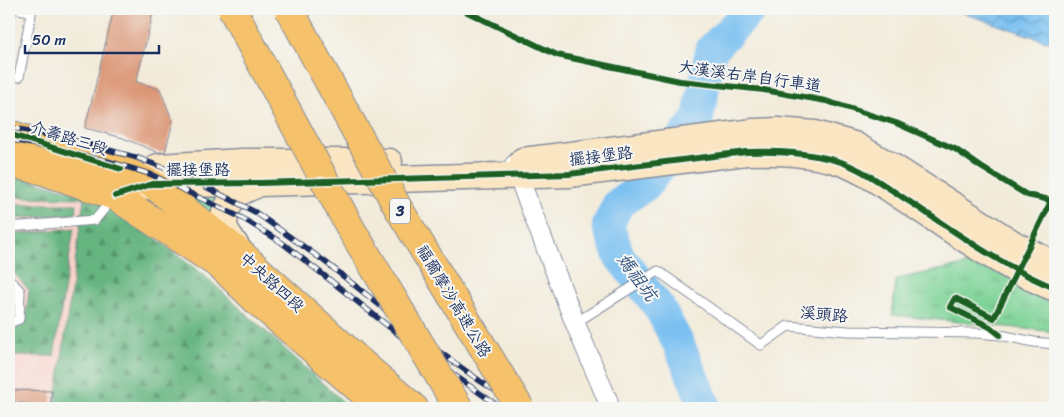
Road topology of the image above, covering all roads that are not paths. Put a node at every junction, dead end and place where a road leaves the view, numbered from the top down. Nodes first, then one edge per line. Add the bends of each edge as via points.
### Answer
1 (18, 9) edge
2 (232, 9) edge
3 (289, 9) edge
4 (31, 10) edge
5 (18, 77) dead end
6 (9, 134) edge
7 (9, 163) edge
8 (515, 169) junction
9 (118, 182) junction
10 (260, 183) junction
11 (152, 184) junction
12 (9, 227) edge
13 (241, 254) junction
14 (1054, 270) edge
15 (9, 279) edge
16 (578, 321) junction
17 (9, 323) edge
18 (1055, 344) edge
19 (608, 401) dead end
20 (381, 408) edge
21 (414, 408) edge
22 (459, 408) edge
23 (520, 408) edge

1 - 4 lane
2 - 22 main road, bridge via 351,229
3 - 23 main road, 福爾摩沙高速公路 / 3, bridge via 397,206
4 - 5 lane
6 - 9 main road, 介壽路三段
7 - 9 main road
8 - 9 street, 擺接堡路 via 242,162
8 - 10 street, 擺接堡路
8 - 14 street, 擺接堡路 via 750,142 778,131 815,134 854,145 891,166
8 - 16 street
9 - 11 main road, 中央路四段
9 - 12 lane via 95,220
9 - 20 main road, 中央路四段 via 221,266
10 - 11 street, 擺接堡路
10 - 13 street via 235,194 225,212 224,228
11 - 13 main road, 中央路四段
13 - 21 main road, 中央路四段
15 - 17 lane via 20,291 19,319
16 - 18 lane, 溪頭路 via 658,271 761,345 788,326 848,331 976,333
16 - 19 street

